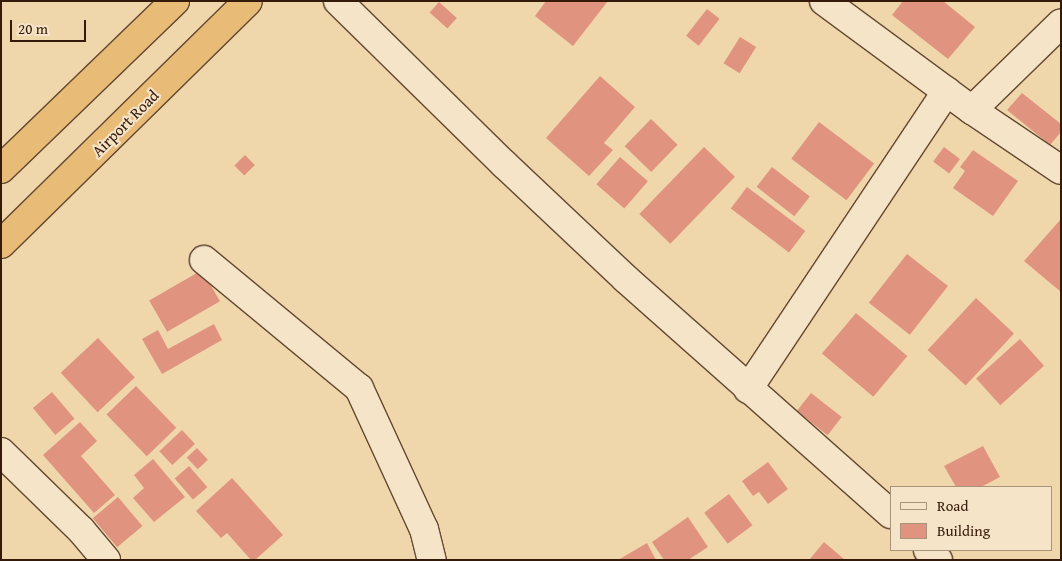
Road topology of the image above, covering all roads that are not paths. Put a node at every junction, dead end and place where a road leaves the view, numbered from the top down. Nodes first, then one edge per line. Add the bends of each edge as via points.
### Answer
1 (175, 1) edge
2 (248, 1) edge
3 (338, 1) edge
4 (824, 1) edge
5 (1061, 23) edge
6 (947, 92) junction
7 (972, 110) junction
8 (1, 170) edge
9 (1061, 170) edge
10 (1, 244) edge
11 (204, 260) dead end
12 (748, 389) junction
13 (1, 452) edge
14 (890, 513) edge
15 (929, 551) edge
16 (106, 560) edge
17 (432, 560) edge
18 (938, 560) edge

1 - 8 highway
2 - 10 highway, Airport Road
3 - 12 street via 504,164
4 - 6 street
5 - 7 street
6 - 7 street
6 - 12 street
7 - 9 street
11 - 17 street via 359,388 424,529
12 - 14 street
13 - 16 street via 81,530
15 - 18 street

